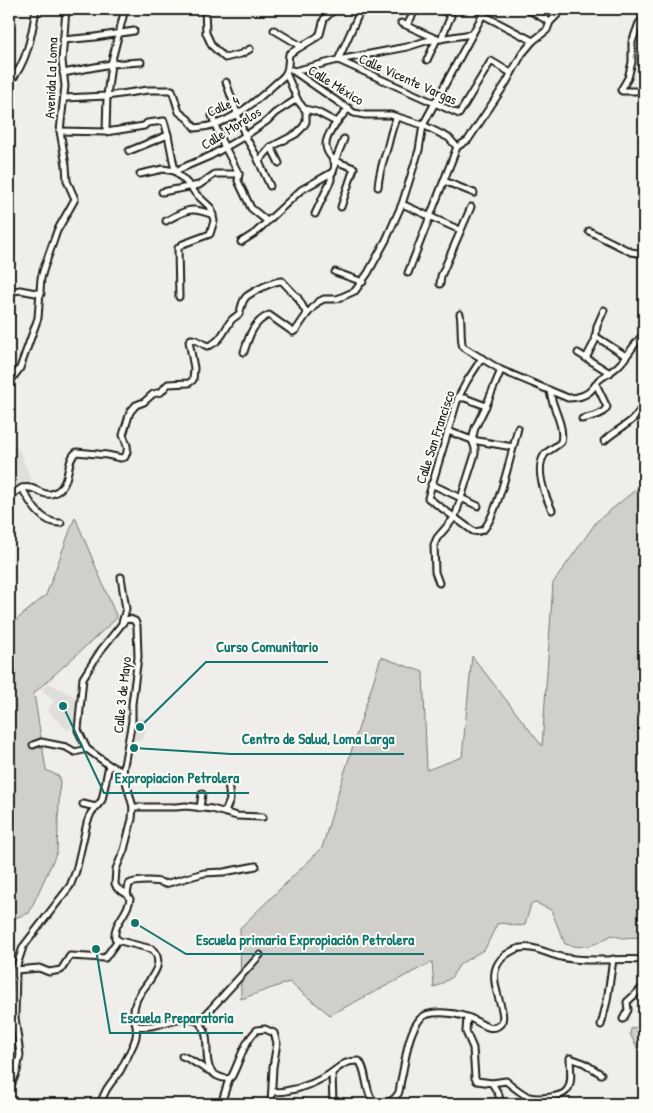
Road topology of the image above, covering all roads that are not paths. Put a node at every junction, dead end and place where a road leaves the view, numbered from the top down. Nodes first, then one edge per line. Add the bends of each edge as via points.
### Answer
1 (36, 9) edge
2 (66, 9) edge
3 (125, 9) edge
4 (205, 9) edge
5 (335, 9) edge
6 (361, 9) edge
7 (416, 9) edge
8 (440, 9) edge
9 (486, 9) edge
10 (527, 9) edge
11 (563, 9) edge
12 (483, 15) junction
13 (550, 22) junction
14 (401, 23) dead end
15 (639, 23) dead end
16 (407, 25) junction
17 (274, 30) dead end
18 (134, 31) dead end
19 (118, 34) junction
20 (472, 34) junction
21 (439, 39) junction
22 (63, 40) junction
23 (533, 42) junction
24 (301, 46) junction
25 (250, 49) dead end
26 (338, 60) junction
27 (427, 60) dead end
28 (141, 62) dead end
29 (112, 64) junction
30 (287, 70) junction
31 (294, 71) junction
32 (63, 73) junction
33 (511, 73) junction
34 (226, 82) dead end
35 (9, 83) edge
36 (644, 91) edge
37 (107, 96) junction
38 (64, 98) junction
39 (297, 99) junction
40 (436, 102) junction
41 (348, 108) junction
42 (305, 109) junction
43 (238, 114) junction
44 (212, 116) dead end
45 (397, 117) junction
46 (336, 122) junction
47 (215, 123) junction
48 (423, 125) junction
49 (60, 132) junction
50 (106, 132) junction
51 (168, 135) junction
52 (245, 136) junction
53 (344, 138) dead end
54 (226, 147) junction
55 (271, 147) junction
56 (457, 147) junction
57 (129, 151) dead end
58 (259, 161) junction
59 (335, 161) junction
60 (279, 163) dead end
61 (175, 171) junction
62 (331, 173) junction
63 (140, 174) dead end
64 (239, 174) junction
65 (444, 181) junction
66 (190, 186) junction
67 (270, 186) dead end
68 (378, 187) dead end
69 (162, 192) dead end
70 (474, 193) dead end
71 (402, 204) junction
72 (341, 207) dead end
73 (471, 208) dead end
74 (315, 214) dead end
75 (213, 215) junction
76 (430, 217) junction
77 (267, 221) junction
78 (166, 222) dead end
79 (460, 230) junction
80 (588, 231) dead end
81 (241, 242) dead end
82 (644, 254) edge
83 (335, 272) dead end
84 (408, 273) dead end
85 (363, 282) junction
86 (440, 284) dead end
87 (9, 292) edge
88 (41, 294) junction
89 (179, 297) dead end
90 (604, 310) dead end
91 (307, 314) junction
92 (460, 314) dead end
93 (644, 334) edge
94 (595, 336) junction
95 (244, 352) dead end
96 (578, 353) dead end
97 (626, 356) junction
98 (482, 358) junction
99 (586, 358) junction
100 (501, 370) junction
101 (610, 373) junction
102 (9, 383) edge
103 (596, 384) junction
104 (550, 391) junction
105 (458, 398) junction
106 (644, 403) edge
107 (486, 406) junction
108 (582, 419) dead end
109 (518, 428) dead end
110 (448, 431) junction
111 (472, 440) junction
112 (604, 441) dead end
113 (513, 447) junction
114 (432, 484) junction
115 (22, 488) junction
116 (9, 497) edge
117 (460, 498) junction
118 (478, 506) dead end
119 (552, 510) dead end
120 (455, 517) junction
121 (61, 523) dead end
122 (122, 577) dead end
123 (439, 583) dead end
124 (122, 624) junction
125 (33, 745) dead end
126 (87, 749) junction
127 (108, 765) junction
128 (123, 771) junction
129 (228, 782) dead end
130 (202, 794) dead end
131 (83, 804) dead end
132 (96, 807) junction
133 (133, 807) junction
134 (200, 808) junction
135 (225, 812) junction
136 (263, 817) dead end
137 (256, 866) dead end
138 (127, 894) junction
139 (118, 940) junction
140 (260, 955) dead end
141 (613, 959) junction
142 (644, 960) edge
143 (16, 970) junction
144 (644, 986) edge
145 (467, 1017) junction
146 (623, 1019) dead end
147 (199, 1022) junction
148 (601, 1025) dead end
149 (137, 1026) junction
150 (182, 1056) dead end
151 (213, 1073) junction
152 (332, 1073) junction
153 (601, 1074) dead end
154 (228, 1079) junction
155 (492, 1083) junction
156 (9, 1090) edge
157 (272, 1092) junction
158 (101, 1104) edge
159 (221, 1104) edge
160 (271, 1104) edge
161 (334, 1104) edge
162 (500, 1104) edge

1 - 35 street via 25,57 18,74
2 - 22 street, Avenida La Loma
3 - 19 street
4 - 25 street via 204,26 215,51 225,58
5 - 24 street, Calle 4 via 324,19 320,34
6 - 26 street
7 - 16 street
8 - 21 street via 451,16
9 - 12 street
10 - 13 street
11 - 13 street
12 - 20 street
12 - 23 street
13 - 23 street via 547,30
14 - 16 street
15 - 36 street via 632,42 628,78 621,90
16 - 21 street
17 - 24 street
18 - 19 street
19 - 22 street
19 - 29 street
20 - 21 street
20 - 40 street
21 - 26 street
21 - 27 street
22 - 32 street, Avenida La Loma
23 - 33 street
24 - 30 street, Calle 4 via 290,54
26 - 31 street, Calle Vicente Vargas
26 - 40 street, Calle Vicente Vargas via 422,99
28 - 29 street
29 - 32 street
29 - 37 street
30 - 31 street, Calle México
30 - 39 street
30 - 43 street, Calle 4
31 - 41 street, Calle México
32 - 38 street, Avenida La Loma
33 - 40 street, Calle Vicente Vargas via 491,61 459,114
33 - 56 street via 468,140
34 - 43 street
37 - 38 street, Calle 4
37 - 47 street, Calle 4 via 172,90 179,112 195,128
37 - 50 street
38 - 49 street, Avenida La Loma
39 - 42 street
39 - 52 street, Calle Morelos
40 - 48 street
41 - 45 street, Calle México via 365,116
41 - 46 street
42 - 46 street
42 - 55 street via 304,127
43 - 47 street, Calle 4
43 - 52 street
44 - 47 street
45 - 48 street, Calle México
45 - 68 street via 382,162
46 - 59 street via 326,143 326,150
47 - 54 street
48 - 56 street, Calle México via 448,138
48 - 71 street via 419,150
49 - 50 street
49 - 88 street, Avenida La Loma via 67,181 75,199 57,231 41,278
50 - 51 street via 164,121
51 - 57 street
51 - 61 street
52 - 54 street, Calle Morelos
52 - 58 street
53 - 59 street
54 - 61 street, Calle Morelos
54 - 64 street
55 - 58 street
55 - 60 street
56 - 65 street
58 - 67 street
59 - 62 street
59 - 72 street via 354,168
61 - 63 street via 163,169
61 - 66 street
62 - 74 street via 331,180
62 - 77 street via 301,190
64 - 66 street via 215,174 199,185
64 - 77 street via 238,181 251,208
65 - 70 street
65 - 76 street
66 - 69 street
66 - 75 street via 211,208
71 - 76 street
71 - 85 street
73 - 79 street
75 - 78 street via 188,209
75 - 89 street via 210,234 183,244 177,250
76 - 79 street
76 - 84 street
77 - 81 street
79 - 86 street
80 - 82 street via 631,252
83 - 85 street
85 - 91 street via 351,294 318,302
87 - 88 street via 20,290
88 - 102 street, Avenida La Loma via 38,318 20,368
90 - 94 street
91 - 95 street via 293,332 269,315 263,317 249,336
91 - 115 street via 282,280 248,295 219,340 207,346 196,340 189,341 193,380 168,384 130,412 123,435 128,451 125,457 77,452 72,456 64,485 54,494
92 - 98 street via 462,345
93 - 97 street
94 - 97 street
94 - 99 street
96 - 99 street
97 - 101 street
98 - 100 street
98 - 105 street, Calle San Francisco
99 - 101 street
100 - 104 street
100 - 107 street
101 - 103 street
103 - 104 street via 576,398
103 - 108 street via 607,408 598,416
104 - 119 street via 562,429 561,442 544,456 539,472
105 - 107 street
105 - 110 street, Calle San Francisco
106 - 112 street via 631,423
107 - 111 street
109 - 113 street
110 - 111 street
110 - 114 street, Calle San Francisco
111 - 113 street
111 - 117 street via 475,454
113 - 120 street via 495,507 483,530 473,531
114 - 117 street
114 - 120 street, Calle San Francisco via 428,498
115 - 116 street
115 - 121 street via 45,519
117 - 118 street
117 - 120 street
120 - 123 street via 434,545 435,572
122 - 124 street via 126,609
124 - 126 street via 83,678 78,730
124 - 128 street, Calle 3 de Mayo via 125,620 135,621 138,657
125 - 126 street via 41,742 75,752
126 - 127 street
127 - 128 street
127 - 132 street via 102,800
128 - 133 street
129 - 135 street via 230,800
130 - 134 street
131 - 132 street
132 - 143 street via 86,823 70,886 23,947
133 - 134 street
133 - 138 street via 130,828 114,877 117,888
134 - 135 street
135 - 136 street
137 - 138 street via 204,873 165,884 159,881 132,882
138 - 139 street via 130,905 115,929
139 - 143 street via 105,958 70,956 61,970
139 - 149 street via 152,948 158,957 158,966 141,990 134,1008 132,1016
140 - 147 street
141 - 142 street
141 - 145 street via 572,959 528,946 516,949 498,962 494,971 503,1016 501,1023 491,1028
141 - 148 street
143 - 156 street via 15,1017 20,1054
144 - 146 street via 627,1002 628,1010
145 - 152 street via 435,1012 420,1018 411,1034 398,1094 388,1102 383,1104 372,1100 359,1061 347,1061
145 - 155 street via 466,1032 473,1048 475,1078 477,1082
147 - 149 street via 185,1018 148,1028
147 - 151 street via 206,1033 206,1058
149 - 158 street via 137,1036 102,1096
150 - 151 street
151 - 154 street
152 - 157 street via 304,1087
152 - 161 street
153 - 155 street via 570,1058 568,1089 549,1098 528,1097 506,1081
154 - 157 street via 252,1035 257,1030 271,1031 277,1038
154 - 159 street
155 - 162 street
157 - 160 street

